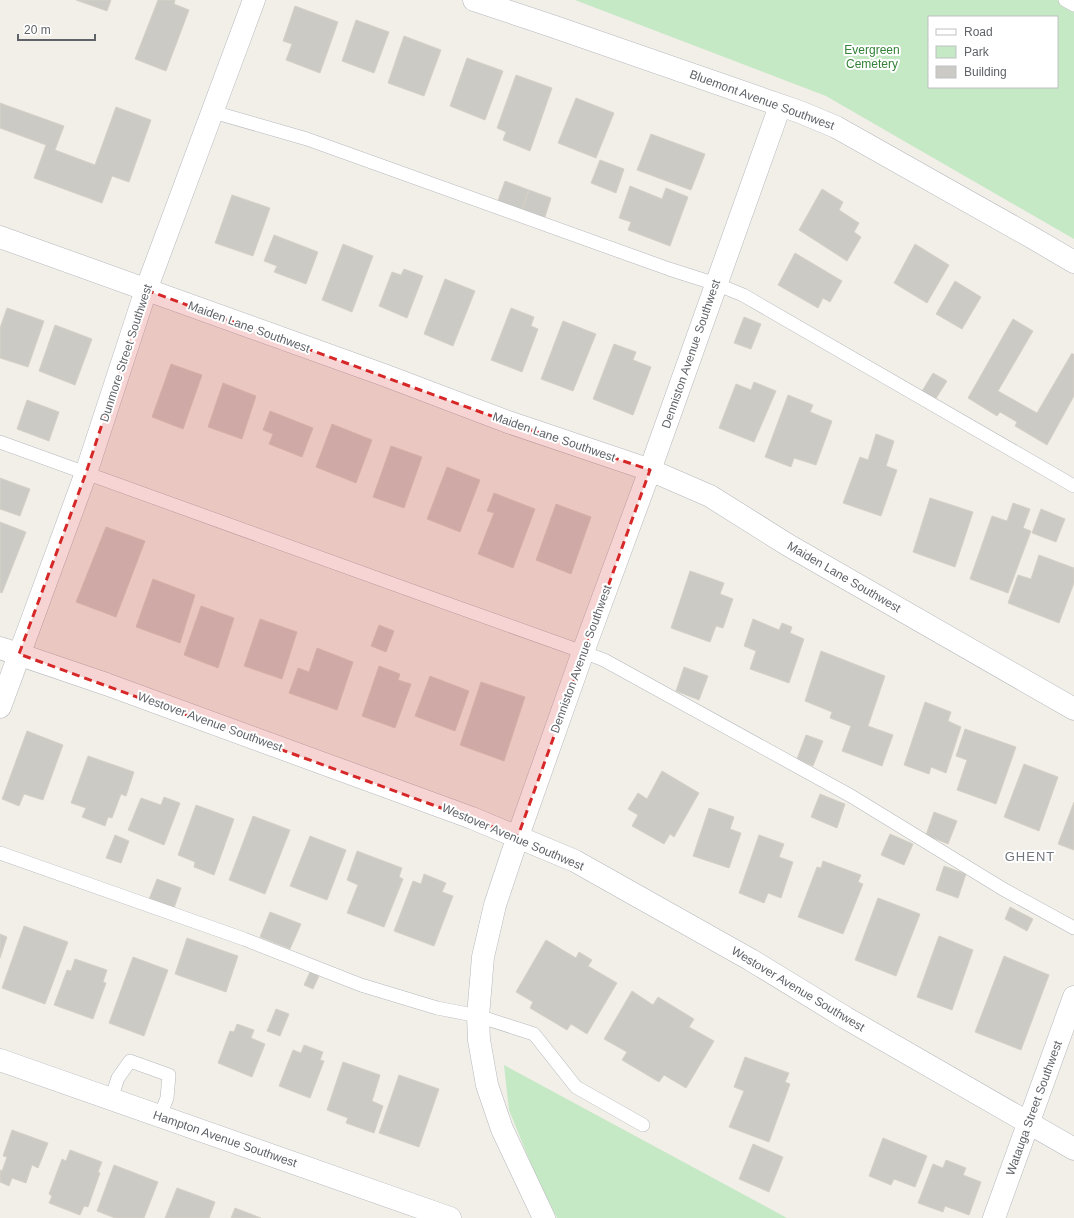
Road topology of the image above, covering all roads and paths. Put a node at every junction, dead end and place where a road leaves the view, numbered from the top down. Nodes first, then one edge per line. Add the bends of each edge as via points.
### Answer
1 (254, 0) edge
2 (474, 0) edge
3 (1065, 0) edge
4 (1074, 5) edge
5 (780, 106) junction
6 (213, 112) junction
7 (0, 237) edge
8 (1074, 262) edge
9 (716, 284) junction
10 (146, 290) junction
11 (0, 442) edge
12 (650, 470) junction
13 (86, 473) junction
14 (1074, 486) edge
15 (10, 651) edge
16 (583, 652) junction
17 (0, 707) edge
18 (1074, 709) edge
19 (518, 836) junction
20 (0, 853) edge
21 (1074, 928) edge
22 (1074, 997) edge
23 (478, 1016) junction
24 (0, 1060) edge
25 (110, 1099) junction
26 (160, 1116) junction
27 (1028, 1122) junction
28 (643, 1125) dead end
29 (1074, 1149) edge
30 (450, 1218) edge
31 (544, 1218) edge
32 (994, 1218) edge

1 - 6 street, Dunmore Street Southwest
2 - 5 street, Bluemont Avenue Southwest
3 - 4 lane
5 - 8 street, Bluemont Avenue Southwest via 836,127
5 - 9 street, Denniston Avenue Southwest
6 - 9 lane via 307,139
6 - 10 street, Dunmore Street Southwest
7 - 10 street, Maiden Lane Southwest
9 - 12 street, Denniston Avenue Southwest
9 - 14 lane via 743,295
10 - 12 street, Maiden Lane Southwest via 508,422
10 - 13 street, Dunmore Street Southwest
11 - 13 lane
12 - 16 street, Denniston Avenue Southwest
12 - 18 street, Maiden Lane Southwest via 710,496 788,545
13 - 15 street, Dunmore Street Southwest
13 - 16 lane
15 - 17 street, Dunmore Street Southwest
15 - 19 street, Westover Avenue Southwest
16 - 19 street, Denniston Avenue Southwest
16 - 21 lane via 604,660 851,796 1003,889
19 - 23 street, Denniston Avenue Southwest via 494,905 483,957
19 - 27 street, Westover Avenue Southwest via 582,865 751,960 846,1018
20 - 23 lane via 244,939 361,985 437,1008
22 - 27 street, Watauga Street Southwest
23 - 28 lane via 534,1034 576,1087
23 - 31 street, Denniston Avenue Southwest via 479,1040 487,1085 502,1129
24 - 25 street, Hampton Avenue Southwest
25 - 26 street, Hampton Avenue Southwest
25 - 26 lane via 118,1078 130,1061 136,1063 168,1074 167,1098
26 - 30 street, Hampton Avenue Southwest
27 - 29 street, Westover Avenue Southwest
27 - 32 street, Watauga Street Southwest

